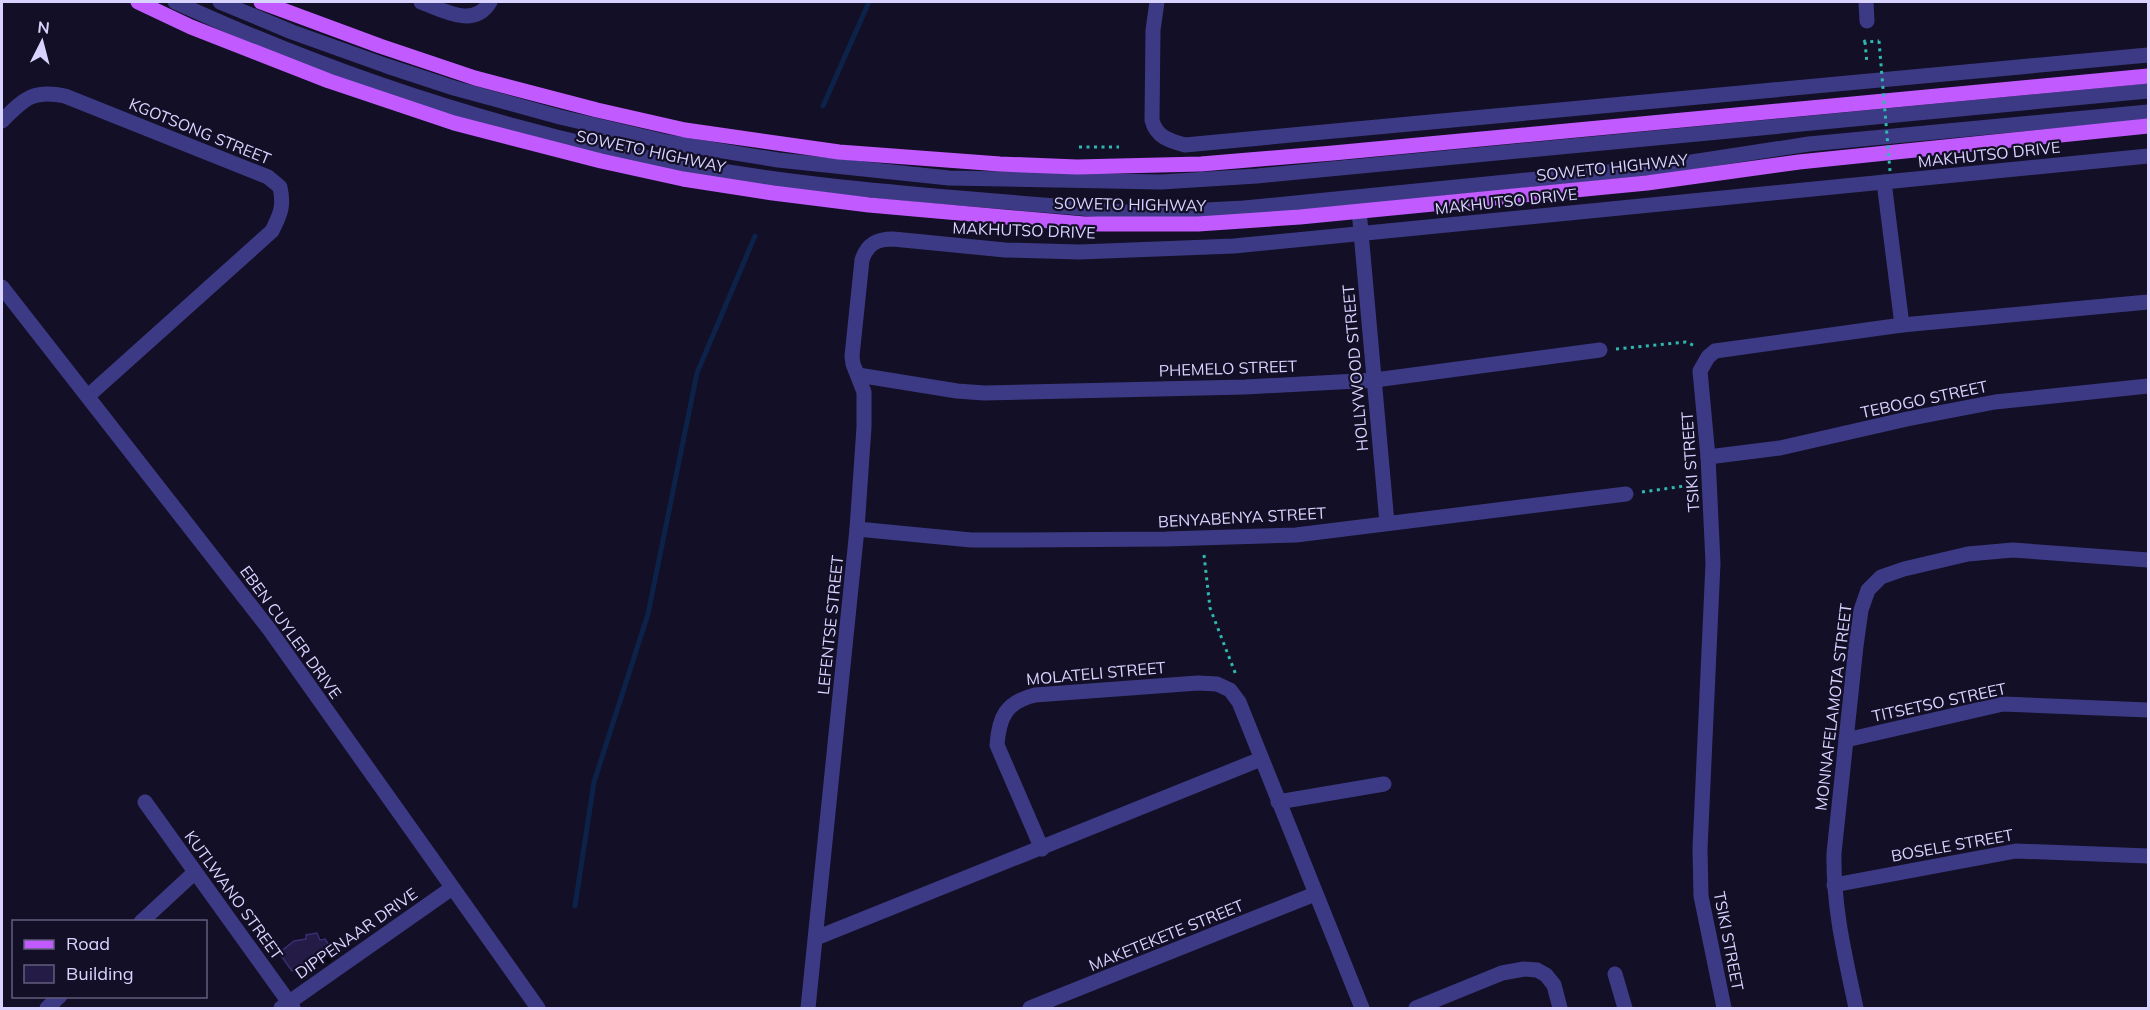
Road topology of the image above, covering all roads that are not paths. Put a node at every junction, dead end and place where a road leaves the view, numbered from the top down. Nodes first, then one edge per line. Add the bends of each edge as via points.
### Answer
1 (138, 2) edge
2 (175, 2) edge
3 (220, 2) edge
4 (261, 2) edge
5 (421, 2) edge
6 (490, 2) edge
7 (1157, 2) edge
8 (1866, 2) edge
9 (1865, 26) road end
10 (2148, 55) edge
11 (2148, 76) edge
12 (2148, 90) edge
13 (2148, 112) edge
14 (2, 121) edge
15 (2148, 126) edge
16 (2148, 156) edge
17 (1887, 176) junction
18 (1359, 210) junction
19 (1361, 233) junction
20 (867, 247) joint
21 (2, 287) edge
22 (2148, 302) edge
23 (1902, 325) junction
24 (1600, 350) road end
25 (858, 375) junction
26 (1375, 380) junction
27 (2148, 386) edge
28 (88, 396) junction
29 (1708, 457) junction
30 (1626, 494) road end
31 (1387, 523) junction
32 (857, 529) junction
33 (2148, 560) edge
34 (2148, 710) edge
35 (1846, 740) junction
36 (1261, 759) junction
37 (1384, 784) dead end
38 (145, 802) dead end
39 (1278, 802) junction
40 (1042, 849) junction
41 (2148, 856) edge
42 (195, 872) junction
43 (1834, 885) junction
44 (452, 888) junction
45 (1316, 894) junction
46 (142, 920) edge
47 (816, 938) junction
48 (1615, 974) dead end
49 (288, 1007) edge
50 (538, 1008) edge
51 (808, 1008) edge
52 (1030, 1008) edge
53 (1362, 1008) edge
54 (1416, 1008) edge
55 (1560, 1008) edge
56 (1625, 1008) edge
57 (1724, 1008) edge
58 (1856, 1008) edge

1 - 18 main road, SOWETO HIGHWAY via 329,81 454,123 683,178 870,205 1084,224 1198,224
2 - 13 street, SOWETO HIGHWAY via 355,75 580,143 703,168 815,184 1125,212 1230,209 1635,170 1809,144
3 - 12 street, SOWETO HIGHWAY via 387,66 560,117 667,142 778,160 949,178 1161,182 1257,176
4 - 11 main road, SOWETO HIGHWAY via 474,78 685,130 839,152 1011,165 1201,164
5 - 6 street via 460,16 474,15
7 - 10 street via 1153,30 1153,126 1165,139 1185,144
8 - 9 street
14 - 28 street, KGOTSONG STREET via 37,94 65,96 268,177 280,187 282,208 272,231
15 - 18 main road, SOWETO HIGHWAY via 1799,162 1647,183
16 - 17 street, MAKHUTSO DRIVE
17 - 19 street, MAKHUTSO DRIVE
17 - 23 street
18 - 19 street, HOLLYWOOD STREET
19 - 20 street, MAKHUTSO DRIVE via 1234,246 1080,252 1005,250 893,239 879,240
19 - 26 street, HOLLYWOOD STREET
20 - 25 street, LEFENTSE STREET via 861,266 852,356
21 - 28 street, EBEN CUYLER DRIVE
22 - 23 street
23 - 29 street, TSIKI STREET via 1715,351 1700,371
24 - 26 street, PHEMELO STREET
25 - 26 street, PHEMELO STREET via 984,393
25 - 32 street, LEFENTSE STREET via 864,392 864,427
26 - 31 street, HOLLYWOOD STREET
27 - 29 street, TEBOGO STREET via 1984,404 1780,448
28 - 44 street, EBEN CUYLER DRIVE via 269,629
29 - 57 street, TSIKI STREET via 1713,603 1701,896
30 - 31 street, BENYABENYA STREET
31 - 32 street, BENYABENYA STREET via 1296,535 1203,538 971,540
32 - 47 street, LEFENTSE STREET
33 - 35 street, MONNAFELAMOTA STREET via 1990,551 1904,569 1881,578 1868,590 1861,610
34 - 35 street, TITSETSO STREET via 2003,704
35 - 43 street, MONNAFELAMOTA STREET
36 - 39 street
36 - 40 street
36 - 40 street, MOLATELI STREET via 1239,702 1230,690 1217,684 1182,683 1021,698 1002,718 996,745
37 - 39 street
38 - 42 street, KUTLWANO STREET
39 - 45 street
40 - 47 street
41 - 43 street, BOSELE STREET via 2016,851
42 - 46 street
42 - 49 street, KUTLWANO STREET
43 - 58 street, MONNAFELAMOTA STREET via 1837,920
44 - 49 street, DIPPENAAR DRIVE
44 - 50 street, EBEN CUYLER DRIVE
45 - 52 street, MAKETEKETE STREET
45 - 53 street
47 - 51 street, LEFENTSE STREET
48 - 56 street
54 - 55 street via 1502,973 1524,969 1546,975 1554,985

